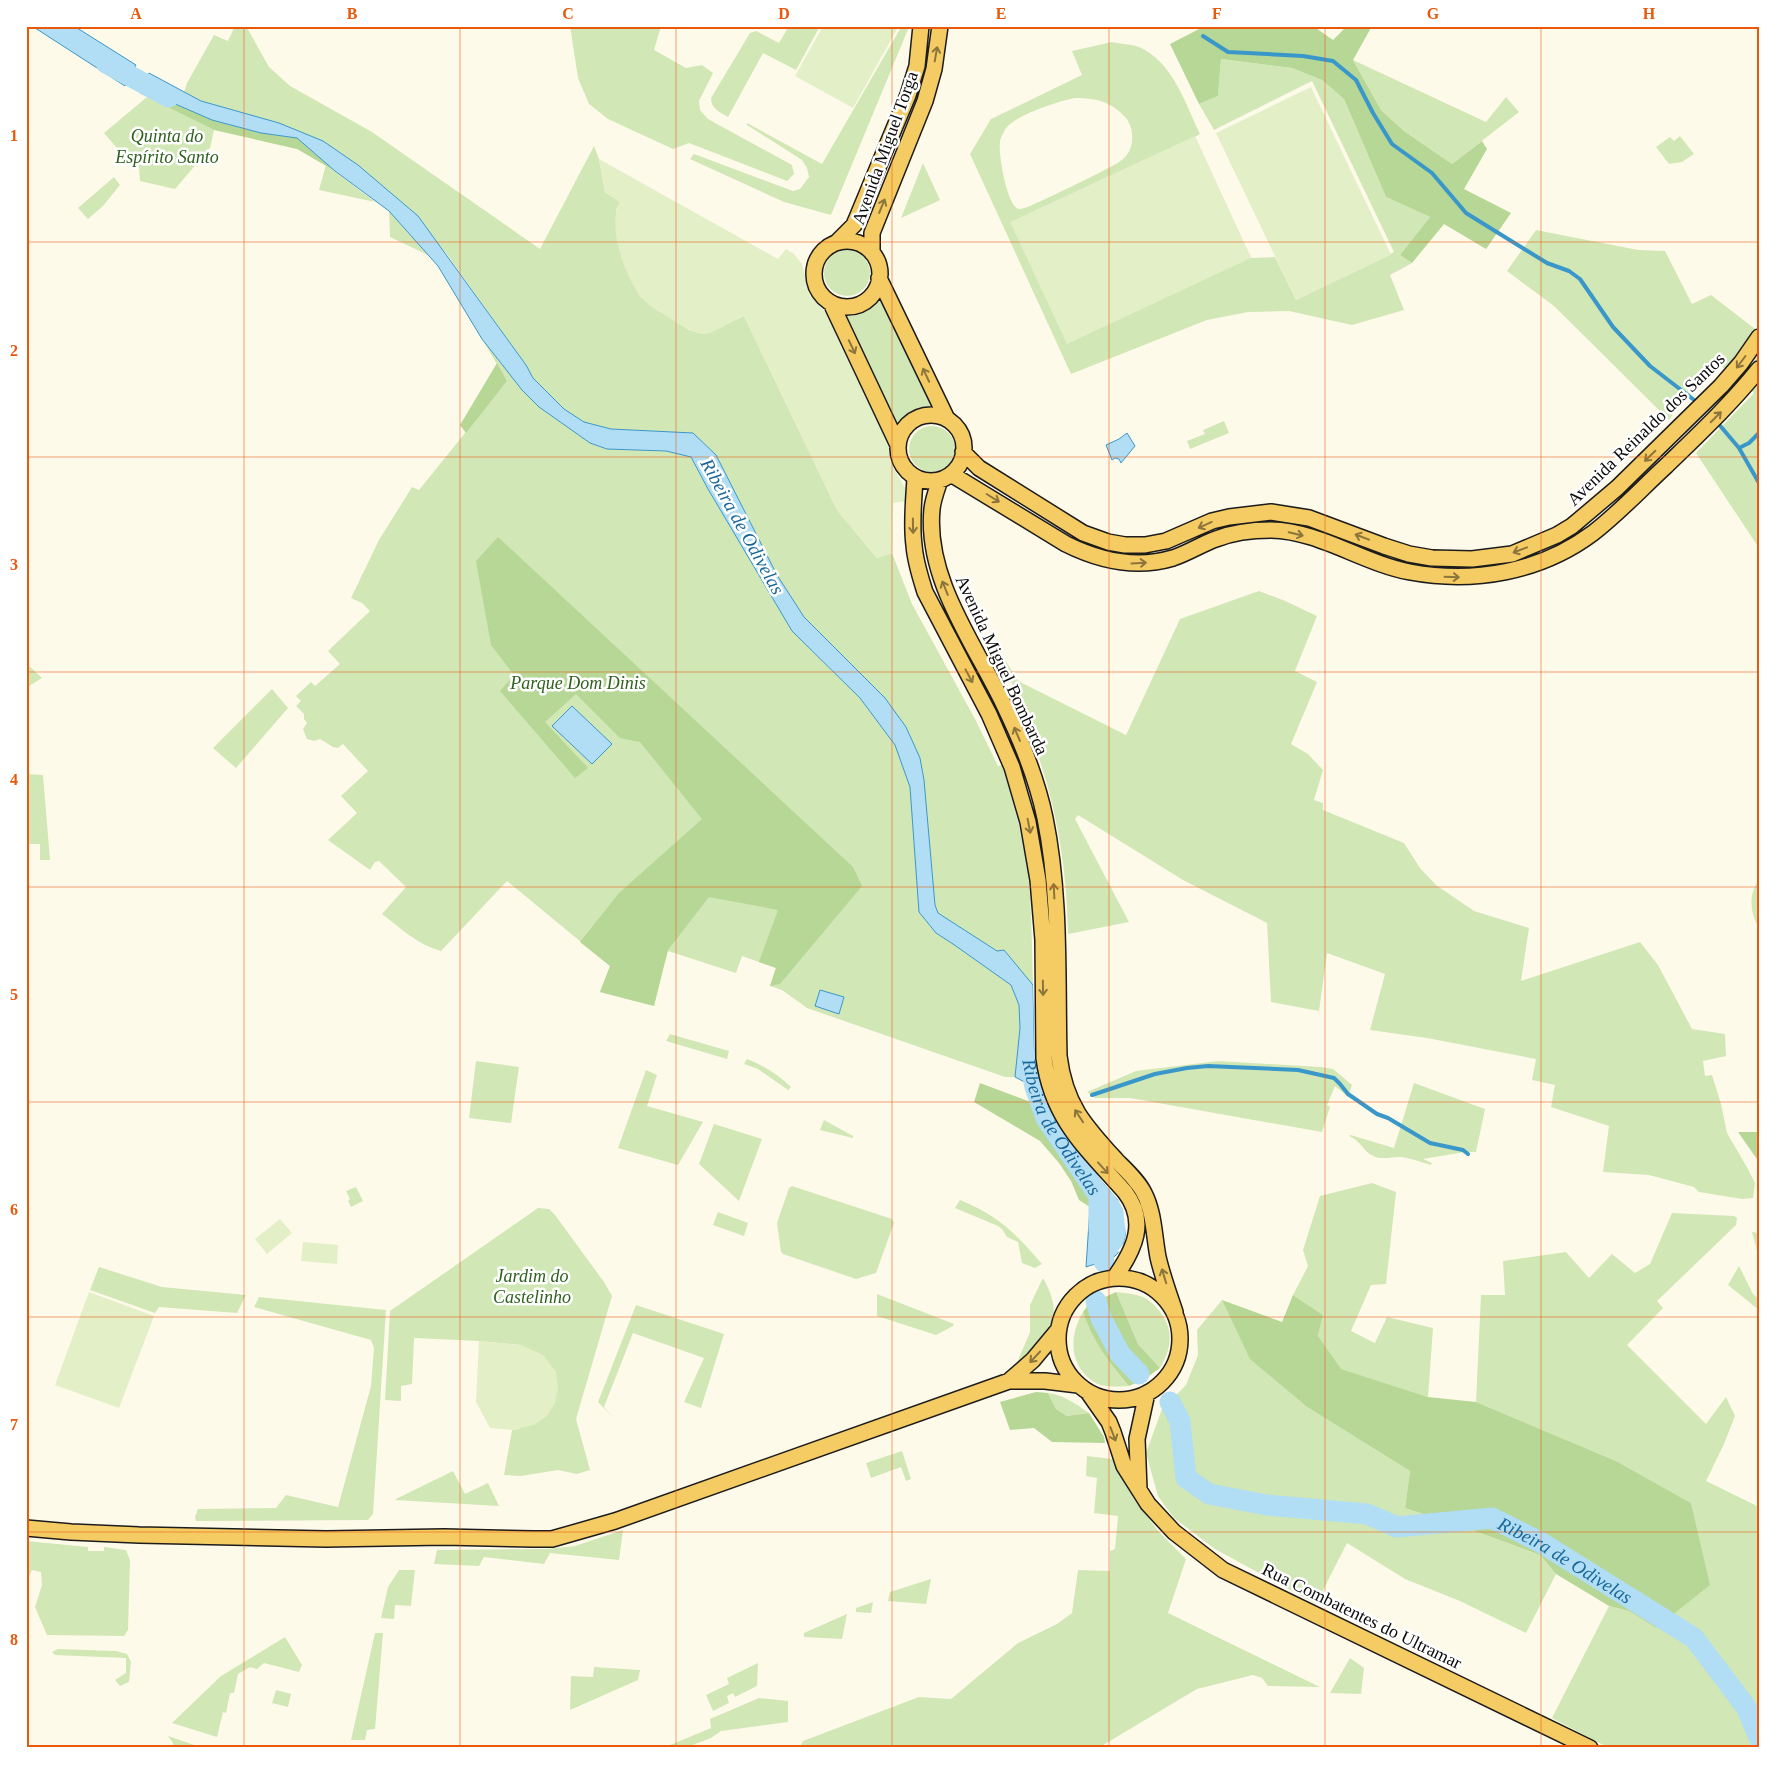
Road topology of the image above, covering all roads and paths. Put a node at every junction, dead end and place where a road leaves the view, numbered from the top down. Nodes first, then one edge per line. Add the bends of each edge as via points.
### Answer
1 (921, 26) edge
2 (940, 26) edge
3 (838, 242) junction
4 (872, 253) junction
5 (880, 278) junction
6 (831, 303) junction
7 (1759, 337) edge
8 (1759, 369) edge
9 (946, 419) junction
10 (898, 445) junction
11 (963, 452) junction
12 (915, 477) junction
13 (945, 477) junction
14 (1050, 940) junction
15 (1115, 1278) junction
16 (1174, 1312) junction
17 (1058, 1330) junction
18 (1009, 1381) junction
19 (1083, 1389) junction
20 (1147, 1393) junction
21 (1139, 1489) junction
22 (26, 1528) edge
23 (1590, 1748) edge

1 - 3 main road, Avenida Miguel Torga via 917,66 908,95 854,225
4 -> 2 main road, Avenida Miguel Torga via 872,233 925,101 934,69
3 - 4 main road via 857,243
3 - 6 main road via 823,251 814,270 817,289
4 - 5 main road
5 - 6 main road via 876,290 862,303 843,307
9 -> 5 main road
6 -> 10 main road
7 -> 11 main road, Avenida Reinaldo dos Santos via 1721,386 1617,488 1572,526 1512,554 1472,559 1409,554 1309,518 1271,512 1247,513 1212,521 1166,542 1144,545 1108,542 1083,533 979,468
13 -> 8 main road via 1066,544 1110,561 1136,563 1173,558 1217,538 1271,530 1315,538 1408,572 1471,577 1516,570 1572,547 1593,533 1698,435
9 - 10 main road via 928,415 915,419 905,427
9 - 11 main road via 959,431
10 - 12 main road via 901,464
11 - 13 main road via 957,468
12 - 13 main road via 931,481
12 -> 14 main road, Avenida Miguel Bombarda via 912,523 924,592 989,714 1012,767 1028,822
14 -> 13 main road, Avenida Miguel Bombarda via 1054,878 1045,818 1028,760 944,589 938,567 932,536 932,508
14 -> 15 main road, Avenida Miguel Bombarda via 1044,1058 1053,1097 1075,1136 1131,1200 1137,1220 1133,1246
16 -> 14 main road, Avenida Miguel Bombarda via 1158,1257 1148,1202 1141,1188 1087,1128 1066,1091 1059,1056
15 - 16 main road via 1133,1279 1150,1286 1164,1297
15 - 17 main road via 1091,1284 1078,1293 1063,1314
16 - 20 main road via 1180,1330 1180,1349 1174,1367 1163,1382
17 -> 18 main road via 1033,1360
17 - 19 main road via 1058,1350 1065,1369
18 - 19 main road via 1045,1381
18 - 22 main road via 615,1521 552,1538 316,1539
19 - 20 main road via 1107,1399 1128,1400
19 -> 21 main road, Rua Combatentes do Ultramar via 1109,1422 1124,1466
20 - 21 main road via 1137,1440
21 - 23 main road, Rua Combatentes do Ultramar via 1174,1532 1223,1570

